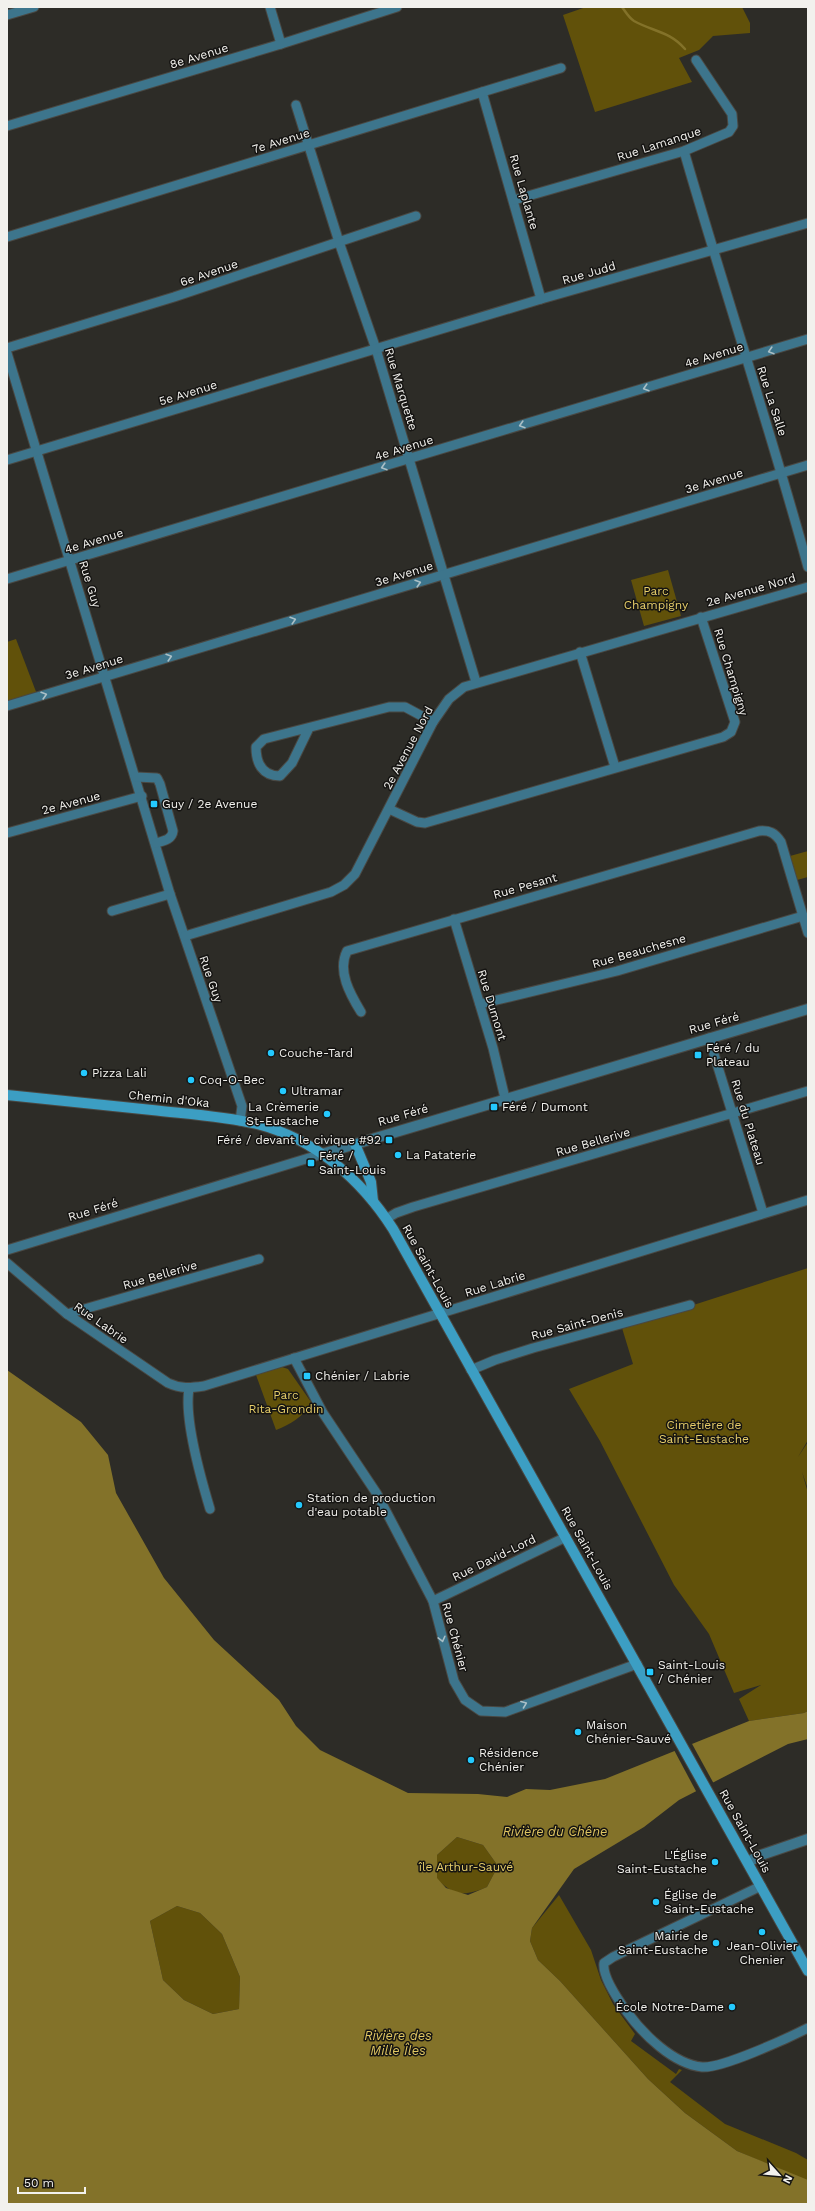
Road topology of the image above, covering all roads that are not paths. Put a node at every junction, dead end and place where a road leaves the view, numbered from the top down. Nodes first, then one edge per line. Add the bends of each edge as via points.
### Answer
1 (34, 7) edge
2 (270, 7) edge
3 (397, 7) edge
4 (7, 15) edge
5 (281, 44) junction
6 (696, 60) dead end
7 (561, 68) dead end
8 (482, 92) junction
9 (296, 105) dead end
10 (7, 126) edge
11 (309, 145) junction
12 (684, 151) junction
13 (514, 200) junction
14 (416, 216) dead end
15 (808, 223) edge
16 (7, 237) edge
17 (339, 242) junction
18 (713, 251) junction
19 (541, 299) junction
20 (808, 339) edge
21 (7, 348) edge
22 (376, 348) junction
23 (7, 353) edge
24 (745, 358) junction
25 (36, 451) junction
26 (409, 459) junction
27 (7, 460) edge
28 (808, 465) edge
29 (782, 473) junction
30 (70, 560) junction
31 (808, 567) edge
32 (443, 575) junction
33 (7, 579) edge
34 (808, 587) edge
35 (701, 617) junction
36 (580, 652) junction
37 (105, 676) junction
38 (476, 682) junction
39 (7, 706) edge
40 (433, 722) junction
41 (309, 728) junction
42 (615, 767) junction
43 (136, 777) junction
44 (142, 796) junction
45 (389, 809) junction
46 (7, 833) edge
47 (156, 843) junction
48 (170, 894) junction
49 (112, 911) dead end
50 (803, 916) junction
51 (454, 919) junction
52 (808, 933) edge
53 (184, 936) junction
54 (480, 1004) junction
55 (808, 1009) edge
56 (361, 1012) dead end
57 (709, 1038) junction
58 (808, 1091) edge
59 (7, 1095) edge
60 (505, 1098) junction
61 (734, 1114) junction
62 (240, 1121) junction
63 (355, 1144) junction
64 (322, 1154) junction
65 (808, 1200) edge
66 (373, 1201) junction
67 (763, 1213) junction
68 (386, 1219) junction
69 (7, 1250) edge
70 (259, 1259) dead end
71 (7, 1263) edge
72 (690, 1305) dead end
73 (439, 1313) junction
74 (67, 1314) junction
75 (294, 1358) junction
76 (471, 1370) junction
77 (189, 1389) junction
78 (210, 1509) dead end
79 (566, 1537) junction
80 (433, 1601) junction
81 (637, 1664) junction
82 (808, 1839) edge
83 (748, 1862) junction
84 (761, 1886) junction
85 (808, 1971) edge
86 (808, 2028) edge

1 - 4 street
2 - 5 street
3 - 5 street, 8e Avenue
5 - 10 street, 8e Avenue
6 - 12 street, Rue Lamanque via 699,72 732,114 733,126 729,132
7 - 8 street, 7e Avenue
8 - 11 street, 7e Avenue
8 - 13 street, Rue Laplante
9 - 11 street, Rue Marquette
11 - 16 street, 7e Avenue
11 - 17 street, Rue Marquette
12 - 13 street, Rue Lamanque
12 - 18 street, Rue La Salle
13 - 19 street, Rue Laplante
14 - 17 street, 6e Avenue
15 - 18 street, Rue Judd
17 - 21 street, 6e Avenue via 174,297
17 - 22 street, Rue Marquette
18 - 19 street, Rue Judd
18 - 24 street, Rue La Salle
19 - 22 street, Rue Judd
20 -> 24 street, 4e Avenue
22 - 25 street, 5e Avenue
22 - 26 street, Rue Marquette
23 - 25 street, Rue Guy
24 -> 26 street, 4e Avenue
24 - 29 street, Rue La Salle
25 - 27 street, 5e Avenue
25 - 30 street, Rue Guy
26 -> 30 street, 4e Avenue
26 - 32 street, Rue Marquette
28 - 29 street, 3e Avenue
29 - 31 street, Rue La Salle
29 - 32 street, 3e Avenue
30 - 33 street, 4e Avenue
30 - 37 street, Rue Guy
37 -> 32 street, 3e Avenue
32 - 38 street, Rue Marquette
34 - 35 street, 2e Avenue Nord
35 - 36 street, 2e Avenue Nord
35 - 42 street, Rue Champigny via 734,714 735,727 723,736
36 - 38 street, 2e Avenue Nord
36 - 42 street
39 -> 37 street, 3e Avenue
37 - 43 street, Rue Guy
38 - 40 street, 2e Avenue Nord via 464,687 449,699
40 - 41 street via 405,708 389,706
40 - 45 street, 2e Avenue Nord
41 - 41 street via 264,739 256,747 256,758 263,770 270,776 280,776 292,763
42 - 45 street, Rue Champigny via 425,823
43 - 44 street, Rue Guy
43 - 47 street via 157,778 160,784 173,831 168,839
44 - 46 street, 2e Avenue
44 - 47 street, Rue Guy
45 - 53 street, 2e Avenue Nord via 355,874 344,885 331,892
47 - 48 street, Rue Guy
48 - 49 street
48 - 53 street, Rue Guy
50 - 51 street, Rue Pesant via 781,842 772,832 759,830
50 - 52 street
50 - 54 street, Rue Beauchesne via 617,971
51 - 54 street, Rue Dumont
51 - 56 street, Rue Pesant via 348,951 342,961 349,991
53 - 62 street, Rue Guy via 242,1106
54 - 60 street, Rue Dumont
55 - 57 street, Rue Féré
57 - 60 street, Rue Féré
57 - 61 street, Rue du Plateau
58 - 61 street, Rue Bellerive
59 - 62 main road, Chemin d'Oka
60 - 63 street, Rue Féré
61 - 67 street, Rue du Plateau
61 - 68 street, Rue Bellerive via 413,1207
62 - 64 main road, Chemin d'Oka via 284,1134
63 - 64 street, Rue Féré
63 - 66 main road via 371,1182
64 - 66 main road, Rue Saint-Louis via 351,1177
64 - 69 street, Rue Féré
65 - 67 street, Rue Labrie
66 - 68 main road, Rue Saint-Louis
67 - 73 street, Rue Labrie
68 - 73 main road, Rue Saint-Louis
70 - 74 street, Rue Bellerive
71 - 74 street, Rue Labrie
72 - 76 street, Rue Saint-Denis via 527,1350
73 - 75 street, Rue Labrie
73 - 76 main road, Rue Saint-Louis
74 - 77 street, Rue Labrie via 168,1383 178,1388
75 - 77 street, Rue Labrie
75 - 80 street, Rue Chénier via 323,1413 377,1494
76 - 79 main road, Rue Saint-Louis
77 - 78 street via 187,1398 194,1440
79 - 80 street, Rue David-Lord
79 - 81 main road, Rue Saint-Louis
80 -> 81 street, Rue Chénier via 454,1681 465,1700 481,1711 505,1712
81 - 83 main road, Rue Saint-Louis
82 - 83 street via 761,1854
83 - 84 main road, Rue Saint-Louis
84 - 85 main road, Rue Saint-Louis
84 - 86 street via 606,1960 604,1970 618,1999 641,2030 663,2049 695,2066 716,2065

